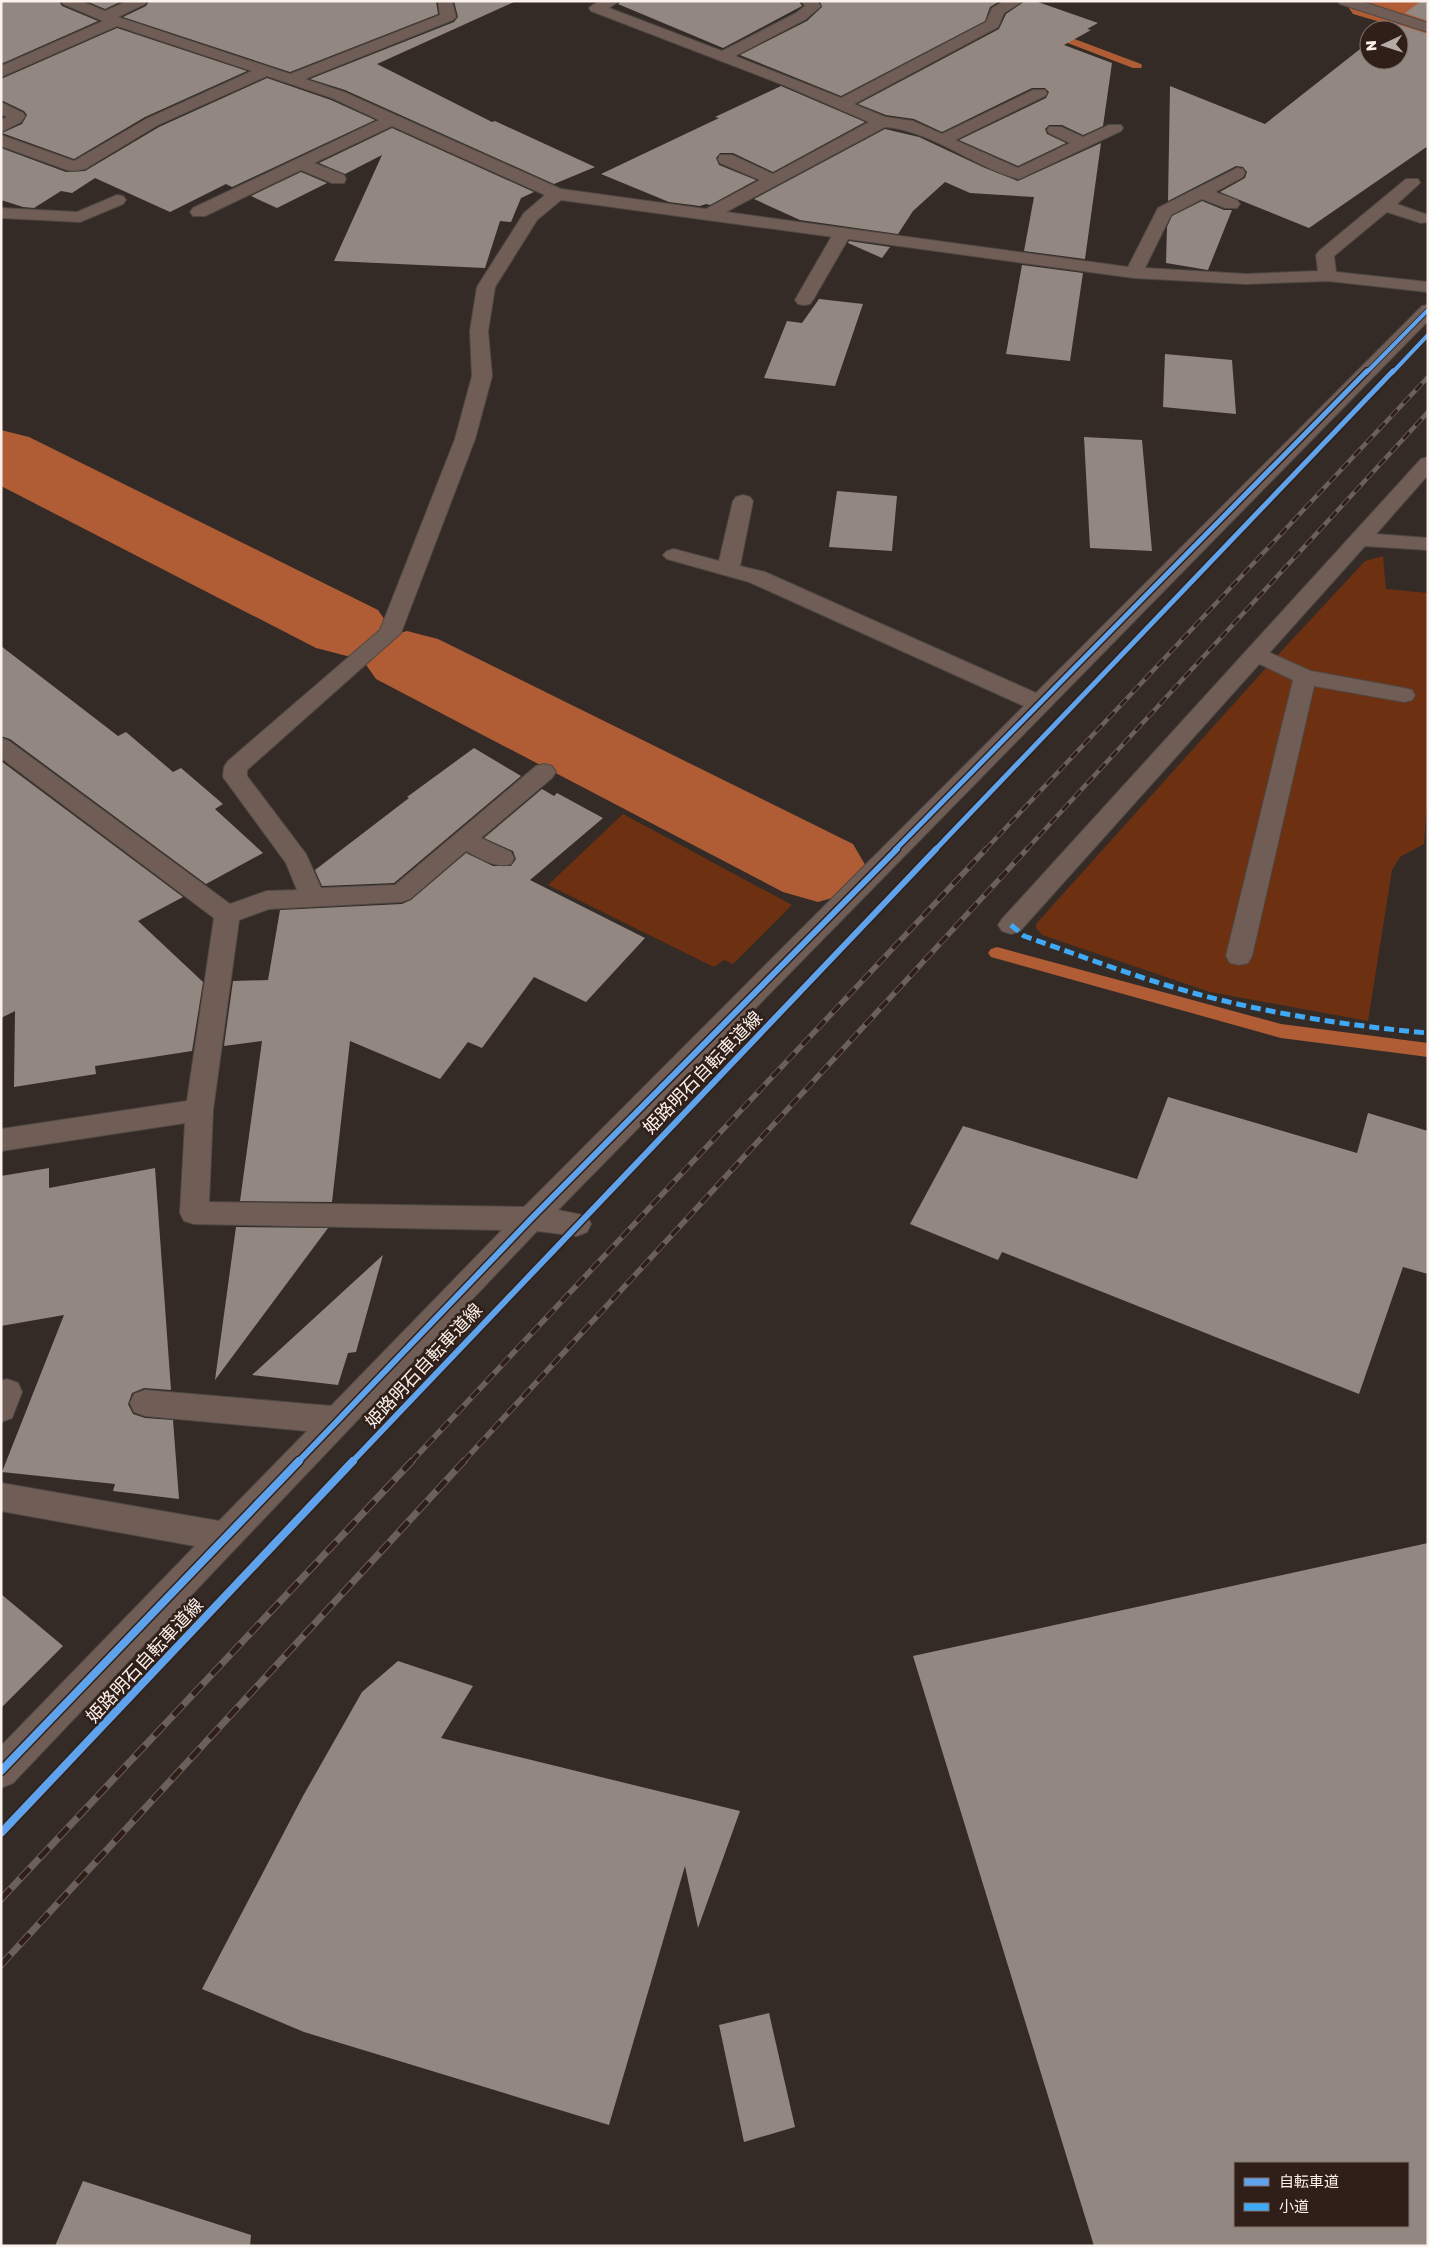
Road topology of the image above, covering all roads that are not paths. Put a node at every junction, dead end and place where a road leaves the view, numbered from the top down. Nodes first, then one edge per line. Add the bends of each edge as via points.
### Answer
1 (68, 1) edge
2 (140, 1) edge
3 (445, 1) edge
4 (612, 1) edge
5 (808, 1) edge
6 (1016, 1) edge
7 (1345, 1) edge
8 (111, 19) junction
9 (1428, 28) edge
10 (720, 56) junction
11 (4, 68) edge
12 (266, 71) junction
13 (291, 79) junction
14 (1039, 93) dead end
15 (842, 104) junction
16 (1, 106) edge
17 (391, 120) junction
18 (882, 122) junction
19 (1, 127) edge
20 (1115, 128) dead end
21 (1055, 130) dead end
22 (1, 140) edge
23 (942, 140) junction
24 (1083, 143) junction
25 (836, 147) junction
26 (856, 156) dead end
27 (726, 159) dead end
28 (302, 164) junction
29 (1237, 173) dead end
30 (338, 179) dead end
31 (773, 180) junction
32 (1412, 183) dead end
33 (1200, 192) junction
34 (557, 194) junction
35 (117, 200) dead end
36 (1231, 204) dead end
37 (1385, 206) junction
38 (199, 212) dead end
39 (1, 214) edge
40 (708, 215) junction
41 (1421, 218) dead end
42 (842, 234) junction
43 (1134, 273) junction
44 (1328, 276) junction
45 (1428, 287) edge
46 (804, 300) dead end
47 (1428, 310) edge
48 (1428, 463) edge
49 (743, 501) dead end
50 (1360, 539) junction
51 (1428, 544) edge
52 (674, 555) dead end
53 (728, 570) junction
54 (1256, 654) junction
55 (1305, 677) junction
56 (1404, 695) dead end
57 (1040, 704) junction
58 (1, 746) edge
59 (544, 772) dead end
60 (464, 840) junction
61 (502, 858) dead end
62 (313, 898) junction
63 (227, 915) junction
64 (1011, 925) dead end
65 (1239, 956) dead end
66 (199, 1110) junction
67 (1, 1140) edge
68 (531, 1219) junction
69 (577, 1224) dead end
70 (145, 1403) dead end
71 (337, 1420) junction
72 (1, 1497) edge
73 (226, 1537) junction
74 (1, 1771) edge

1 - 8 street
2 - 8 street
3 - 13 street via 448,17
4 - 10 street via 596,8
5 - 10 street via 814,6 801,16
6 - 15 street via 997,11 993,24
7 - 9 street
8 - 11 street
8 - 12 street
10 - 15 street
12 - 13 street
12 - 22 street via 152,122 73,166
13 - 17 street via 338,95
14 - 23 street
15 - 18 street
16 - 19 street via 17,116
17 - 28 street
17 - 34 street
18 - 23 street via 907,124
18 - 25 street
20 - 24 street
21 - 24 street
23 - 24 street via 1018,174
25 - 26 street
25 - 31 street
27 - 31 street
28 - 30 street
28 - 38 street
29 - 33 street
31 - 40 street
32 - 37 street
33 - 36 street
33 - 43 street via 1164,212
34 - 40 street
34 - 62 street via 530,218 486,287 479,331 482,376 465,439 390,633 236,767 236,777 297,860
35 - 39 street via 80,216
37 - 41 street
37 - 44 street via 1325,256
40 - 42 street
42 - 43 street
42 - 46 street
43 - 44 street via 1246,280
44 - 45 street
47 - 57 street
48 - 50 street
49 - 53 street
50 - 51 street
50 - 54 street
52 - 53 street
53 - 57 street via 757,578
54 - 55 street
54 - 64 street
55 - 56 street
55 - 65 street
57 - 68 street
58 - 63 street
59 - 60 street
60 - 61 street
60 - 62 street via 401,893
62 - 63 street via 267,900
63 - 66 street
66 - 67 street
66 - 68 street via 194,1213
68 - 69 street
68 - 71 street
70 - 71 street
71 - 73 street
72 - 73 street
73 - 74 street

